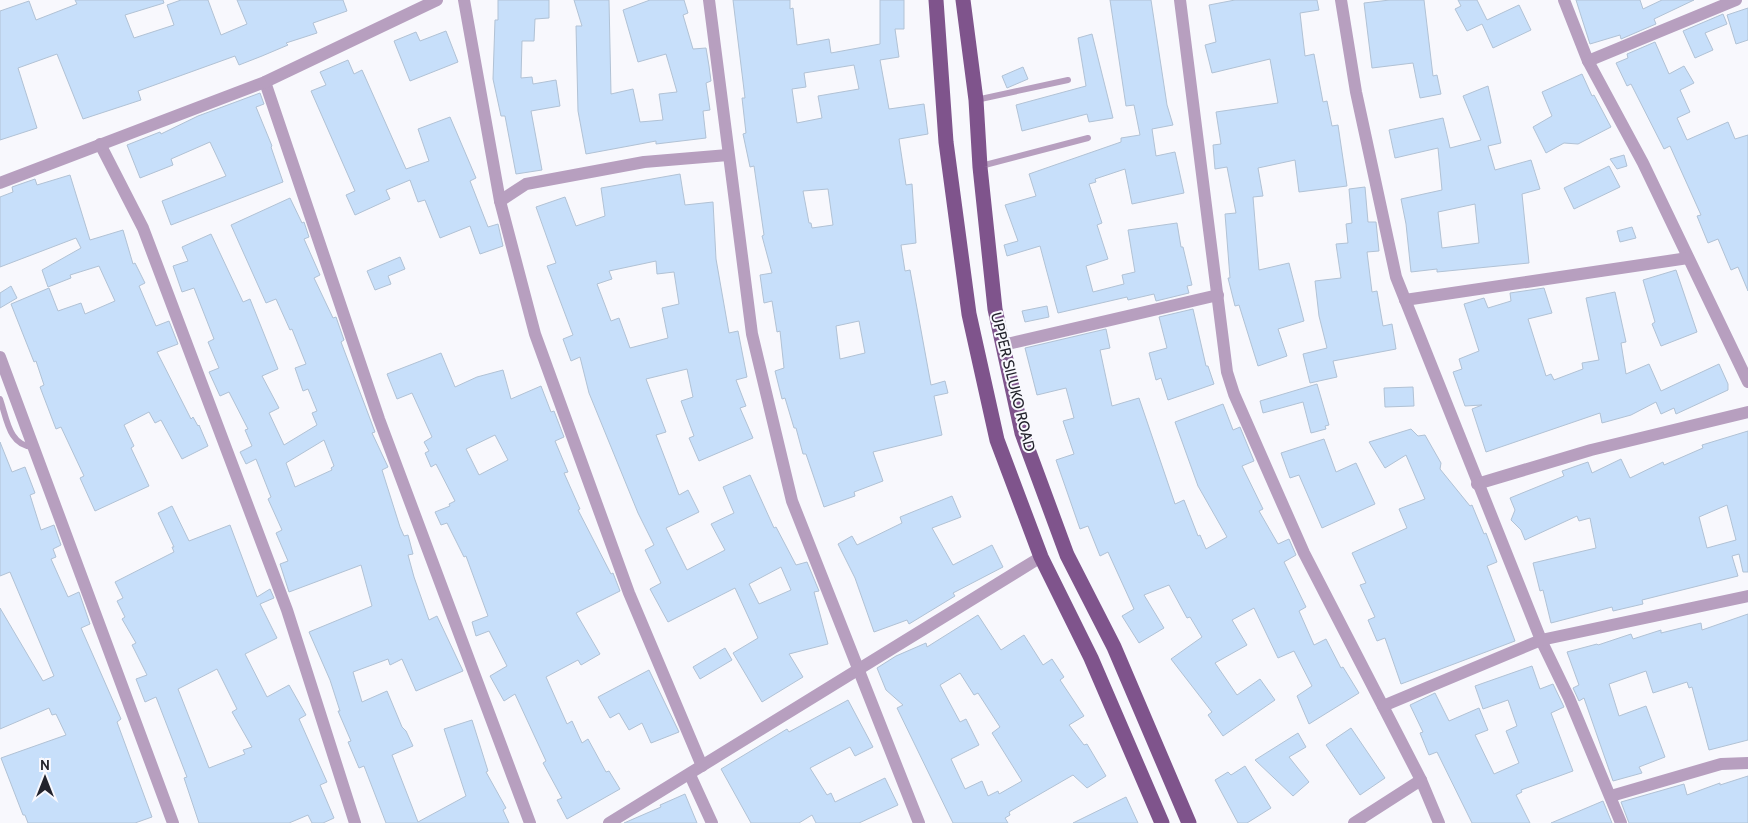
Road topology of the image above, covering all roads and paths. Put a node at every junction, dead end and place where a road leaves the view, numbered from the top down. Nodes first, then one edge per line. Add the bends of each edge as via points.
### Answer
1 (437, 0) edge
2 (464, 0) edge
3 (709, 0) edge
4 (936, 0) edge
5 (963, 0) edge
6 (1180, 0) edge
7 (1341, 0) edge
8 (1564, 0) edge
9 (1736, 0) edge
10 (1588, 61) junction
11 (1068, 80) dead end
12 (264, 82) junction
13 (976, 100) junction
14 (1088, 138) dead end
15 (100, 144) junction
16 (728, 155) junction
17 (980, 167) junction
18 (0, 183) edge
19 (500, 201) junction
20 (1688, 258) junction
21 (1218, 295) junction
22 (1405, 300) junction
23 (1003, 345) junction
24 (0, 357) edge
25 (1748, 382) edge
26 (0, 400) edge
27 (1748, 412) edge
28 (33, 447) junction
29 (1478, 484) junction
30 (1041, 558) junction
31 (1748, 596) edge
32 (1541, 640) junction
33 (858, 671) junction
34 (1383, 706) junction
35 (1748, 763) edge
36 (702, 766) junction
37 (690, 775) junction
38 (1421, 780) junction
39 (1611, 796) junction
40 (173, 823) edge
41 (355, 823) edge
42 (530, 823) edge
43 (609, 823) edge
44 (712, 823) edge
45 (919, 823) edge
46 (1162, 823) edge
47 (1189, 823) edge
48 (1354, 823) edge
49 (1439, 823) edge
50 (1621, 823) edge

1 - 12 street
2 - 19 street
3 - 16 street
4 - 30 main road, UPPER SILUKO ROAD via 946,142 969,314 997,440
5 - 13 main road, UPPER SILUKO ROAD
6 - 21 street
7 - 22 street via 1356,92 1396,277
8 - 10 street
9 - 10 street
10 - 20 street via 1644,162
11 - 13 lane
12 - 15 street
12 - 42 street via 379,419
13 - 17 main road, UPPER SILUKO ROAD
14 - 17 lane
15 - 18 street
15 - 41 street via 144,228 280,591
16 - 19 street via 644,162 526,184
16 - 33 street via 752,334 792,501
17 - 23 main road, UPPER SILUKO ROAD via 995,309
19 - 36 street via 535,334 629,593
20 - 22 street
20 - 25 street
21 - 23 street
21 - 34 street via 1234,394 1304,552
22 - 29 street
23 - 47 main road, UPPER SILUKO ROAD via 1022,433 1067,555 1114,647
24 - 28 street
26 - 28 lane via 14,439
27 - 29 street via 1591,450
28 - 40 street
29 - 32 street
30 - 33 street
30 - 46 main road, UPPER SILUKO ROAD via 1090,658
31 - 32 street
32 - 34 street
32 - 39 street
33 - 36 street
33 - 45 street
34 - 38 street
35 - 39 street via 1720,764
36 - 37 street
37 - 43 street
37 - 44 street
38 - 48 street
38 - 49 street
39 - 50 street

